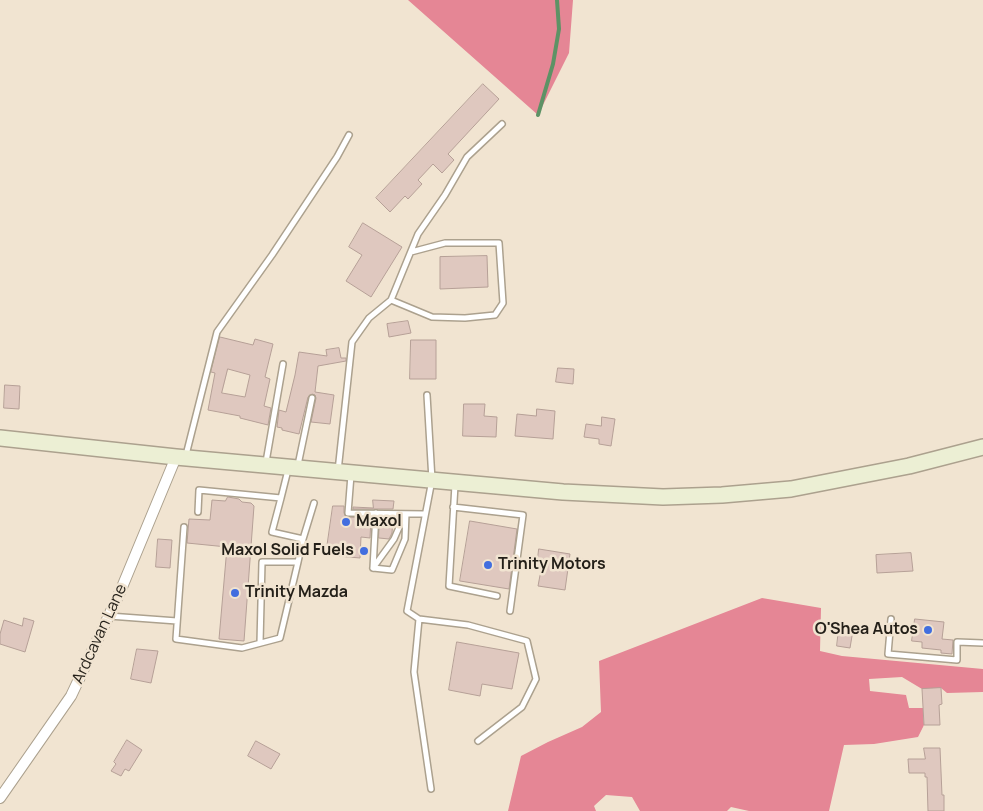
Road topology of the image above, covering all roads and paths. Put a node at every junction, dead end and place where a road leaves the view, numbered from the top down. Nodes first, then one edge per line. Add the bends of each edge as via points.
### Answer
1 (502, 124) dead end
2 (349, 135) dead end
3 (411, 252) junction
4 (391, 300) junction
5 (282, 364) dead end
6 (427, 395) dead end
7 (312, 398) dead end
8 (0, 438) edge
9 (983, 447) edge
10 (181, 458) junction
11 (266, 465) junction
12 (293, 468) junction
13 (344, 472) junction
14 (432, 480) junction
15 (455, 482) junction
16 (281, 498) junction
17 (314, 502) dead end
18 (453, 507) junction
19 (198, 512) dead end
20 (376, 513) junction
21 (406, 514) junction
22 (425, 514) junction
23 (184, 527) dead end
24 (303, 540) junction
25 (298, 562) junction
26 (373, 568) junction
27 (496, 596) dead end
28 (510, 611) dead end
29 (109, 616) junction
30 (419, 619) junction
31 (891, 619) dead end
32 (177, 621) junction
33 (983, 642) edge
34 (260, 643) junction
35 (478, 741) dead end
36 (431, 789) dead end
37 (0, 798) edge

1 - 3 lane via 467,157 418,234
2 - 10 lane via 272,255 217,332
3 - 4 lane
3 - 4 lane via 445,243 499,243 504,303 495,315 465,318 432,317
4 - 13 lane via 369,318 352,342
5 - 11 lane
6 - 14 lane
7 - 12 lane
8 - 10 main road
9 - 15 main road via 820,485 722,495 663,497
10 - 11 main road
10 - 29 street, Ardcavan Lane
11 - 12 main road
12 - 13 main road
12 - 16 lane
13 - 14 main road
13 - 20 lane via 348,513
14 - 15 main road
14 - 22 lane
15 - 18 lane
16 - 19 lane via 199,490
16 - 24 lane via 272,532
17 - 24 lane
18 - 27 lane via 449,586
18 - 28 lane via 523,515
20 - 21 lane
20 - 26 lane
21 - 22 lane
21 - 26 lane via 394,539
21 - 26 lane via 405,540 392,570
22 - 30 lane via 407,611
23 - 32 lane
24 - 25 lane
25 - 34 lane via 280,638
25 - 34 lane via 262,562
29 - 32 lane
29 - 37 street, Ardcavan Lane via 72,696
30 - 35 lane via 468,625 527,641 536,679 522,707
30 - 36 lane via 414,672
31 - 33 lane via 888,654 957,660 957,642
32 - 34 lane via 176,639 242,648

